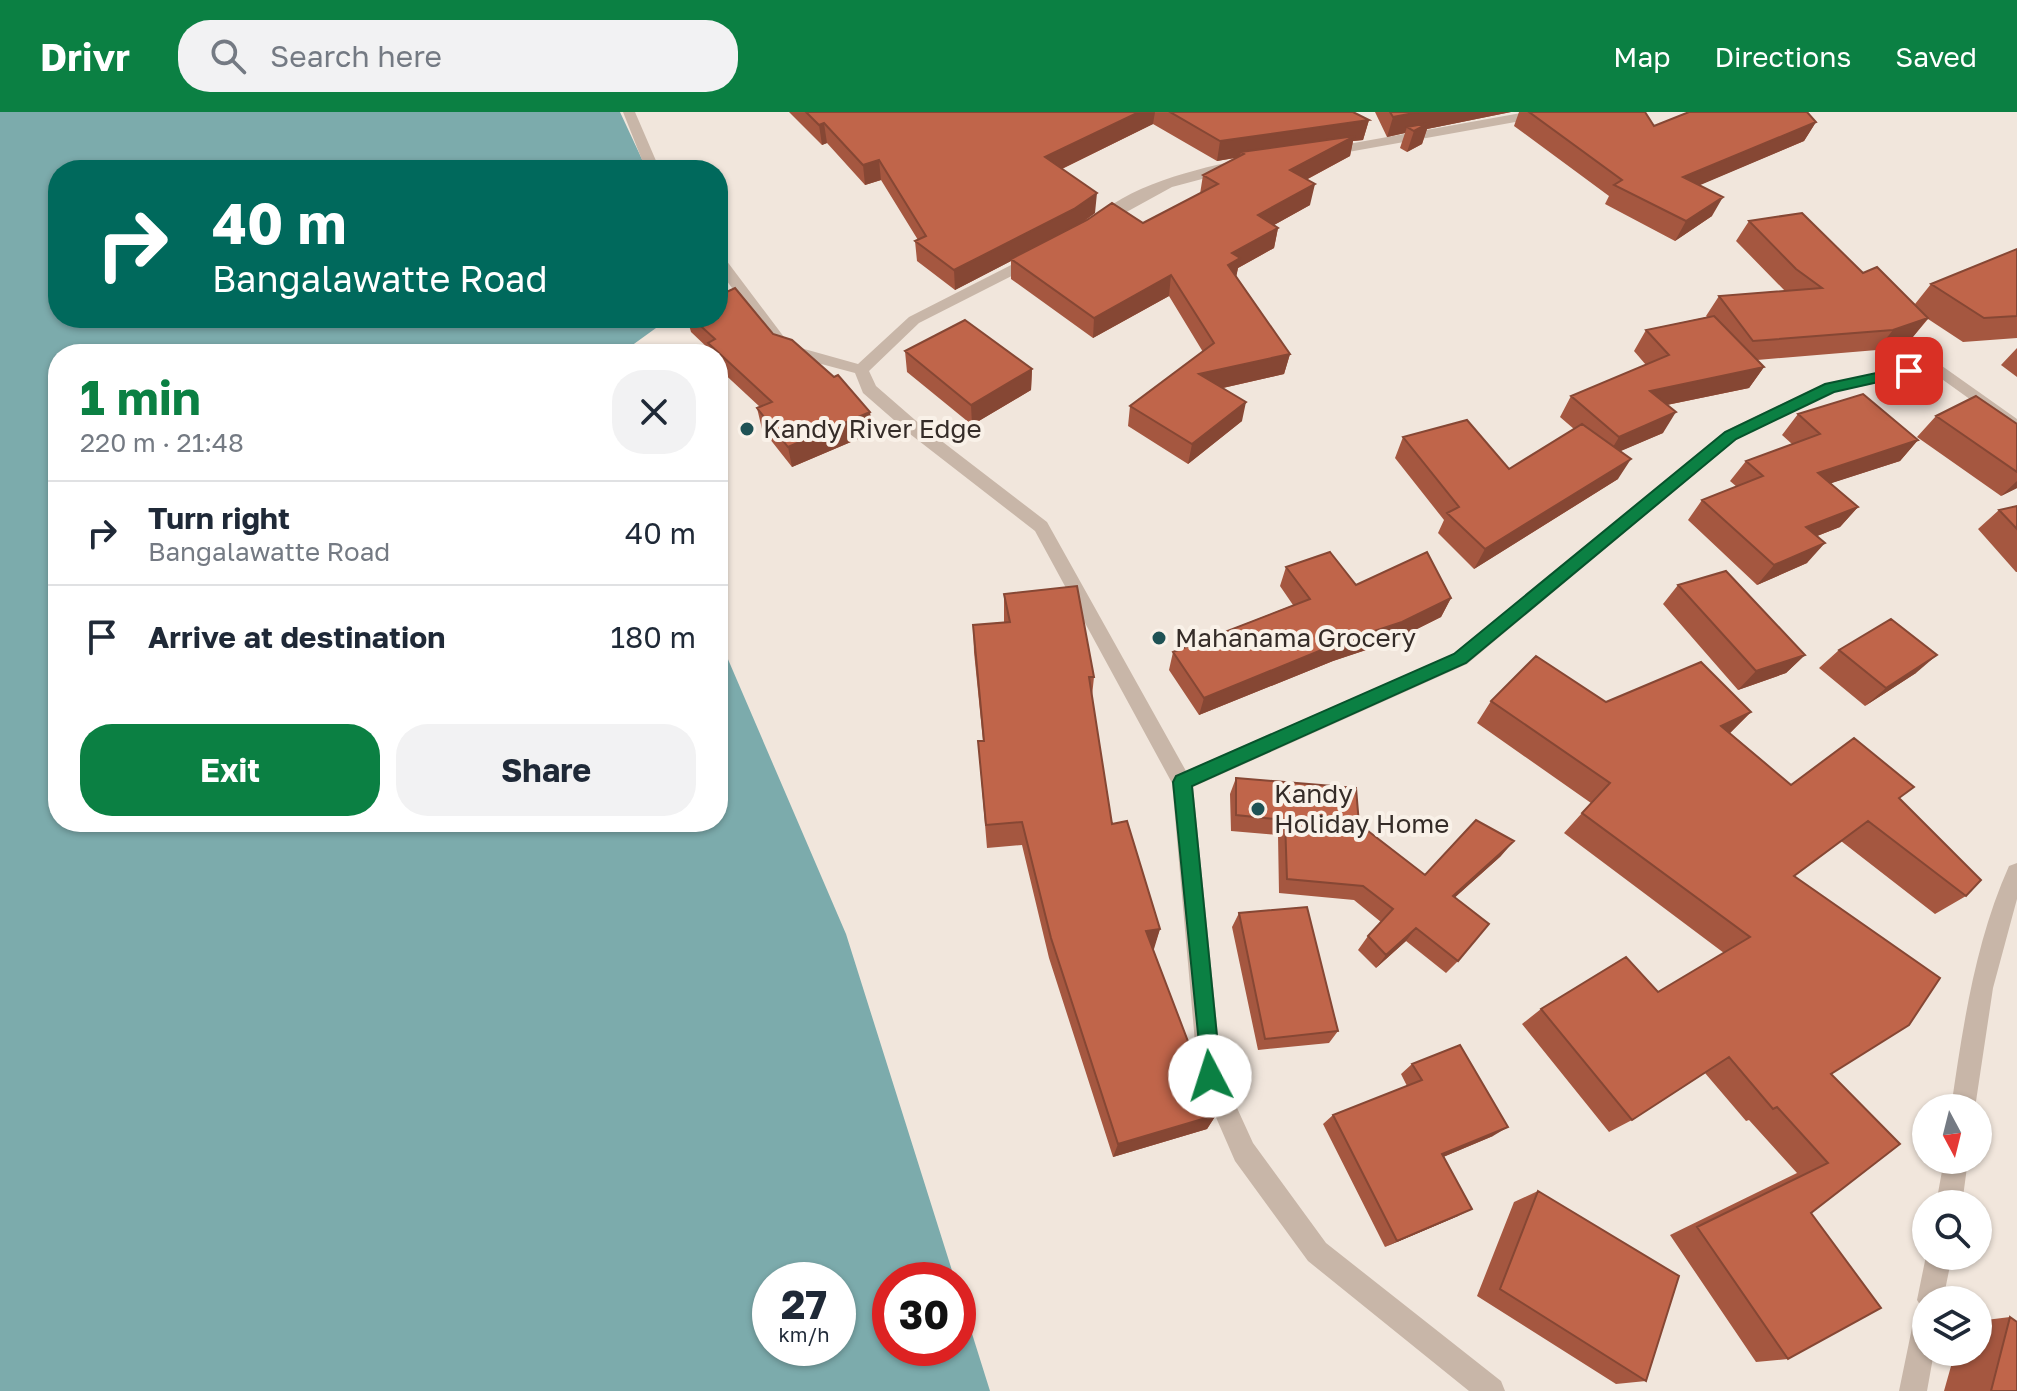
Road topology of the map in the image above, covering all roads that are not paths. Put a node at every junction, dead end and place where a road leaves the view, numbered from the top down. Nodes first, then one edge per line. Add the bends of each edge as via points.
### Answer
1 (629, 112) edge
2 (1570, 112) edge
3 (1313, 153) edge
4 (649, 160) edge
5 (1267, 160) edge
6 (1079, 235) edge
7 (1052, 250) edge
8 (728, 272) edge
9 (861, 370) junction
10 (2017, 427) edge
11 (1182, 782) junction
12 (2017, 873) edge
13 (1965, 1094) edge
14 (1918, 1366) edge
15 (1491, 1391) edge
16 (1913, 1391) edge

1 - 4 street
2 - 3 street
5 - 6 street via 1205,169 1127,201
7 - 9 street via 914,320
8 - 9 street via 785,349
9 - 11 street via 869,389 916,430 1041,527
10 - 11 street via 1935,366 1830,388 1731,435 1460,659
11 - 15 street via 1210,1076 1244,1152 1317,1252
12 - 13 street via 2004,899
14 - 16 street

